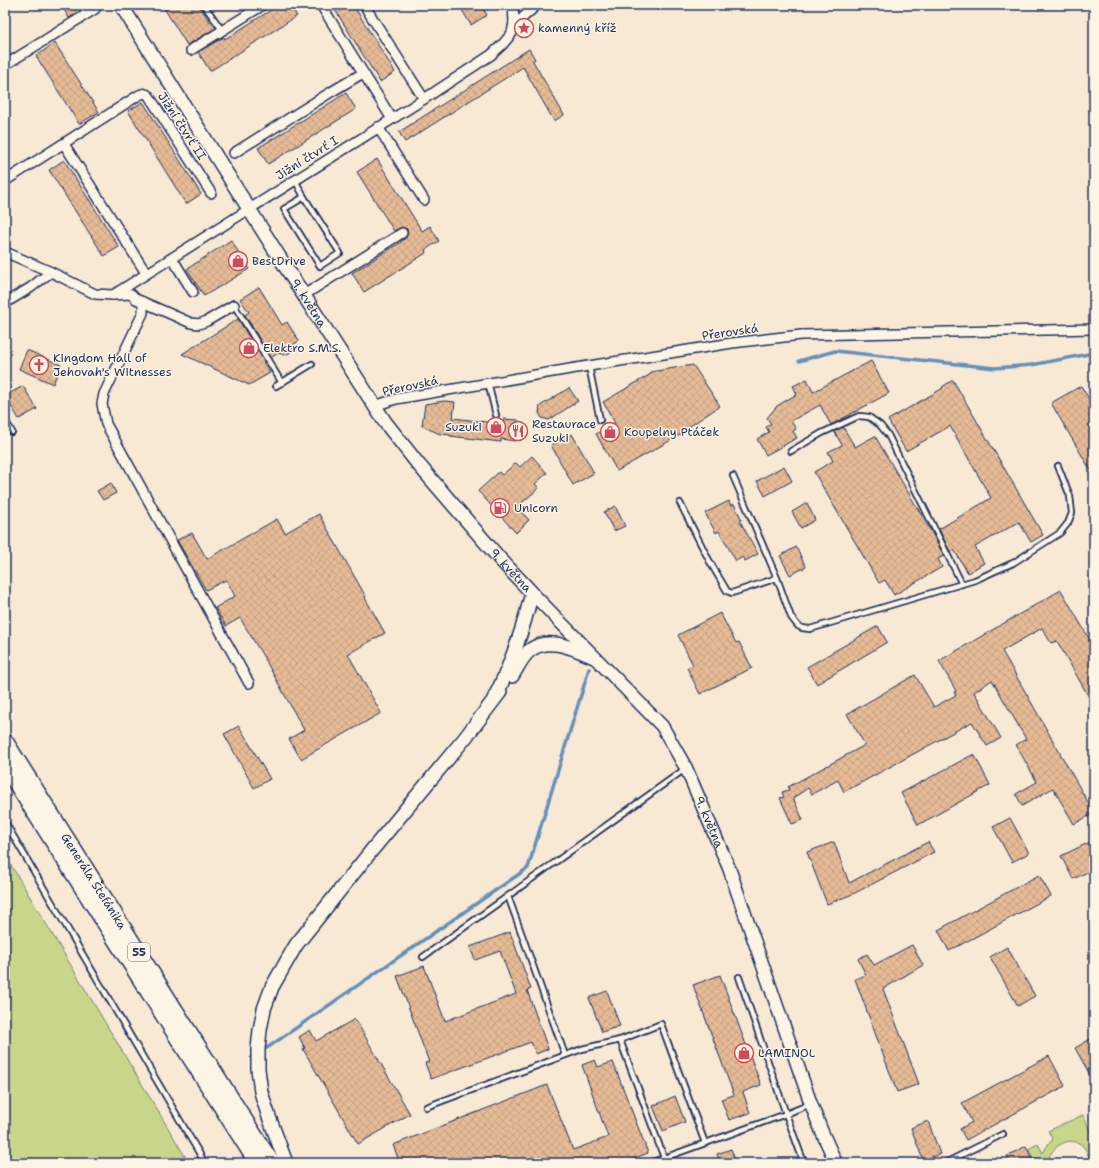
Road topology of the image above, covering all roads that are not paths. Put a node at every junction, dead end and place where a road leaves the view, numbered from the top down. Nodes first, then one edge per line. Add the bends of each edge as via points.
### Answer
1 (93, 5) edge
2 (121, 5) edge
3 (204, 5) edge
4 (263, 5) edge
5 (321, 5) edge
6 (364, 5) edge
7 (513, 5) edge
8 (537, 5) edge
9 (514, 22) junction
10 (222, 30) junction
11 (191, 50) dead end
12 (5, 65) edge
13 (363, 73) junction
14 (424, 99) junction
15 (392, 119) junction
16 (378, 127) junction
17 (64, 144) junction
18 (234, 153) dead end
19 (294, 180) junction
20 (5, 181) edge
21 (211, 193) dead end
22 (304, 196) junction
23 (424, 200) dead end
24 (249, 209) junction
25 (402, 233) dead end
26 (5, 252) edge
27 (172, 258) junction
28 (51, 272) junction
29 (146, 273) junction
30 (194, 292) dead end
31 (113, 295) junction
32 (304, 295) junction
33 (143, 302) junction
34 (5, 303) edge
35 (234, 305) joint
36 (1094, 329) edge
37 (312, 364) dead end
38 (589, 366) junction
39 (282, 383) junction
40 (488, 383) junction
41 (276, 386) dead end
42 (374, 406) junction
43 (496, 415) dead end
44 (5, 420) edge
45 (600, 420) dead end
46 (12, 432) dead end
47 (791, 451) dead end
48 (1058, 466) dead end
49 (733, 476) dead end
50 (680, 503) dead end
51 (776, 578) junction
52 (962, 584) junction
53 (532, 593) junction
54 (594, 657) junction
55 (249, 683) dead end
56 (494, 699) junction
57 (5, 741) edge
58 (5, 766) edge
59 (686, 768) junction
60 (5, 822) edge
61 (508, 896) junction
62 (423, 957) dead end
63 (739, 977) dead end
64 (620, 1040) junction
65 (565, 1055) junction
66 (811, 1104) junction
67 (426, 1107) dead end
68 (786, 1114) junction
69 (1003, 1134) dead end
70 (705, 1143) junction
71 (665, 1160) edge
72 (204, 1163) edge
73 (257, 1163) edge
74 (272, 1163) edge
75 (286, 1163) edge
76 (650, 1163) edge
77 (804, 1163) edge
78 (836, 1163) edge
79 (945, 1163) edge

1 - 12 street via 95,9
2 - 24 main road, 9. května
3 - 10 lane
4 - 10 street
5 - 13 street
6 - 14 street
7 - 9 street
8 - 9 street
9 - 14 street, Jižní čtvrť I via 512,33 498,50
10 - 11 street
13 - 15 street
13 - 18 street
14 - 15 street, Jižní čtvrť I
15 - 16 street, Jižní čtvrť I
16 - 19 street, Jižní čtvrť I
16 - 23 street
17 - 20 street, Jižní čtvrť II
17 - 21 street, Jižní čtvrť II via 139,95 147,94
17 - 29 street
19 - 22 lane
19 - 24 street, Jižní čtvrť I
22 - 22 lane via 284,209 320,266 340,253
24 - 27 street
24 - 32 main road, 9. května
25 - 32 street
26 - 28 street
27 - 29 street
27 - 30 street
28 - 31 street via 95,294
28 - 34 street
29 - 31 street
31 - 33 street via 131,294
32 - 42 main road, 9. května
33 - 35 street via 199,324
33 - 55 street via 143,314 104,394 102,404 106,424
35 - 39 lane
36 - 38 street, Přerovská via 800,335
37 - 39 lane
38 - 40 street, Přerovská
38 - 45 lane
39 - 41 lane
40 - 42 street, Přerovská via 396,399
40 - 43 lane
42 - 53 main road, 9. května via 418,464
44 - 46 lane
47 - 52 lane via 859,416 869,417 880,425 888,435
48 - 52 lane via 1070,496 1072,513 1060,533 1013,563
49 - 51 lane
50 - 51 lane via 727,591 732,593
51 - 52 lane via 791,616 798,626 810,629
53 - 54 street, 9. května
53 - 56 main road via 510,665
54 - 56 main road via 560,645 535,647 524,656
54 - 59 street, 9. května via 662,726
56 - 75 main road via 296,945 272,987 260,1030 258,1069 263,1099
57 - 74 main road, Generála Štefánika / 55
58 - 73 main road, Generála Štefánika / 55
59 - 61 lane
59 - 66 street, 9. května via 729,868
60 - 72 lane
61 - 62 lane
61 - 65 lane
63 - 68 lane
64 - 65 lane
64 - 70 lane via 661,1024
64 - 71 lane
65 - 67 lane
66 - 68 lane
66 - 78 street, 9. května
68 - 70 lane
68 - 77 lane
69 - 79 lane
70 - 71 lane
71 - 76 lane

